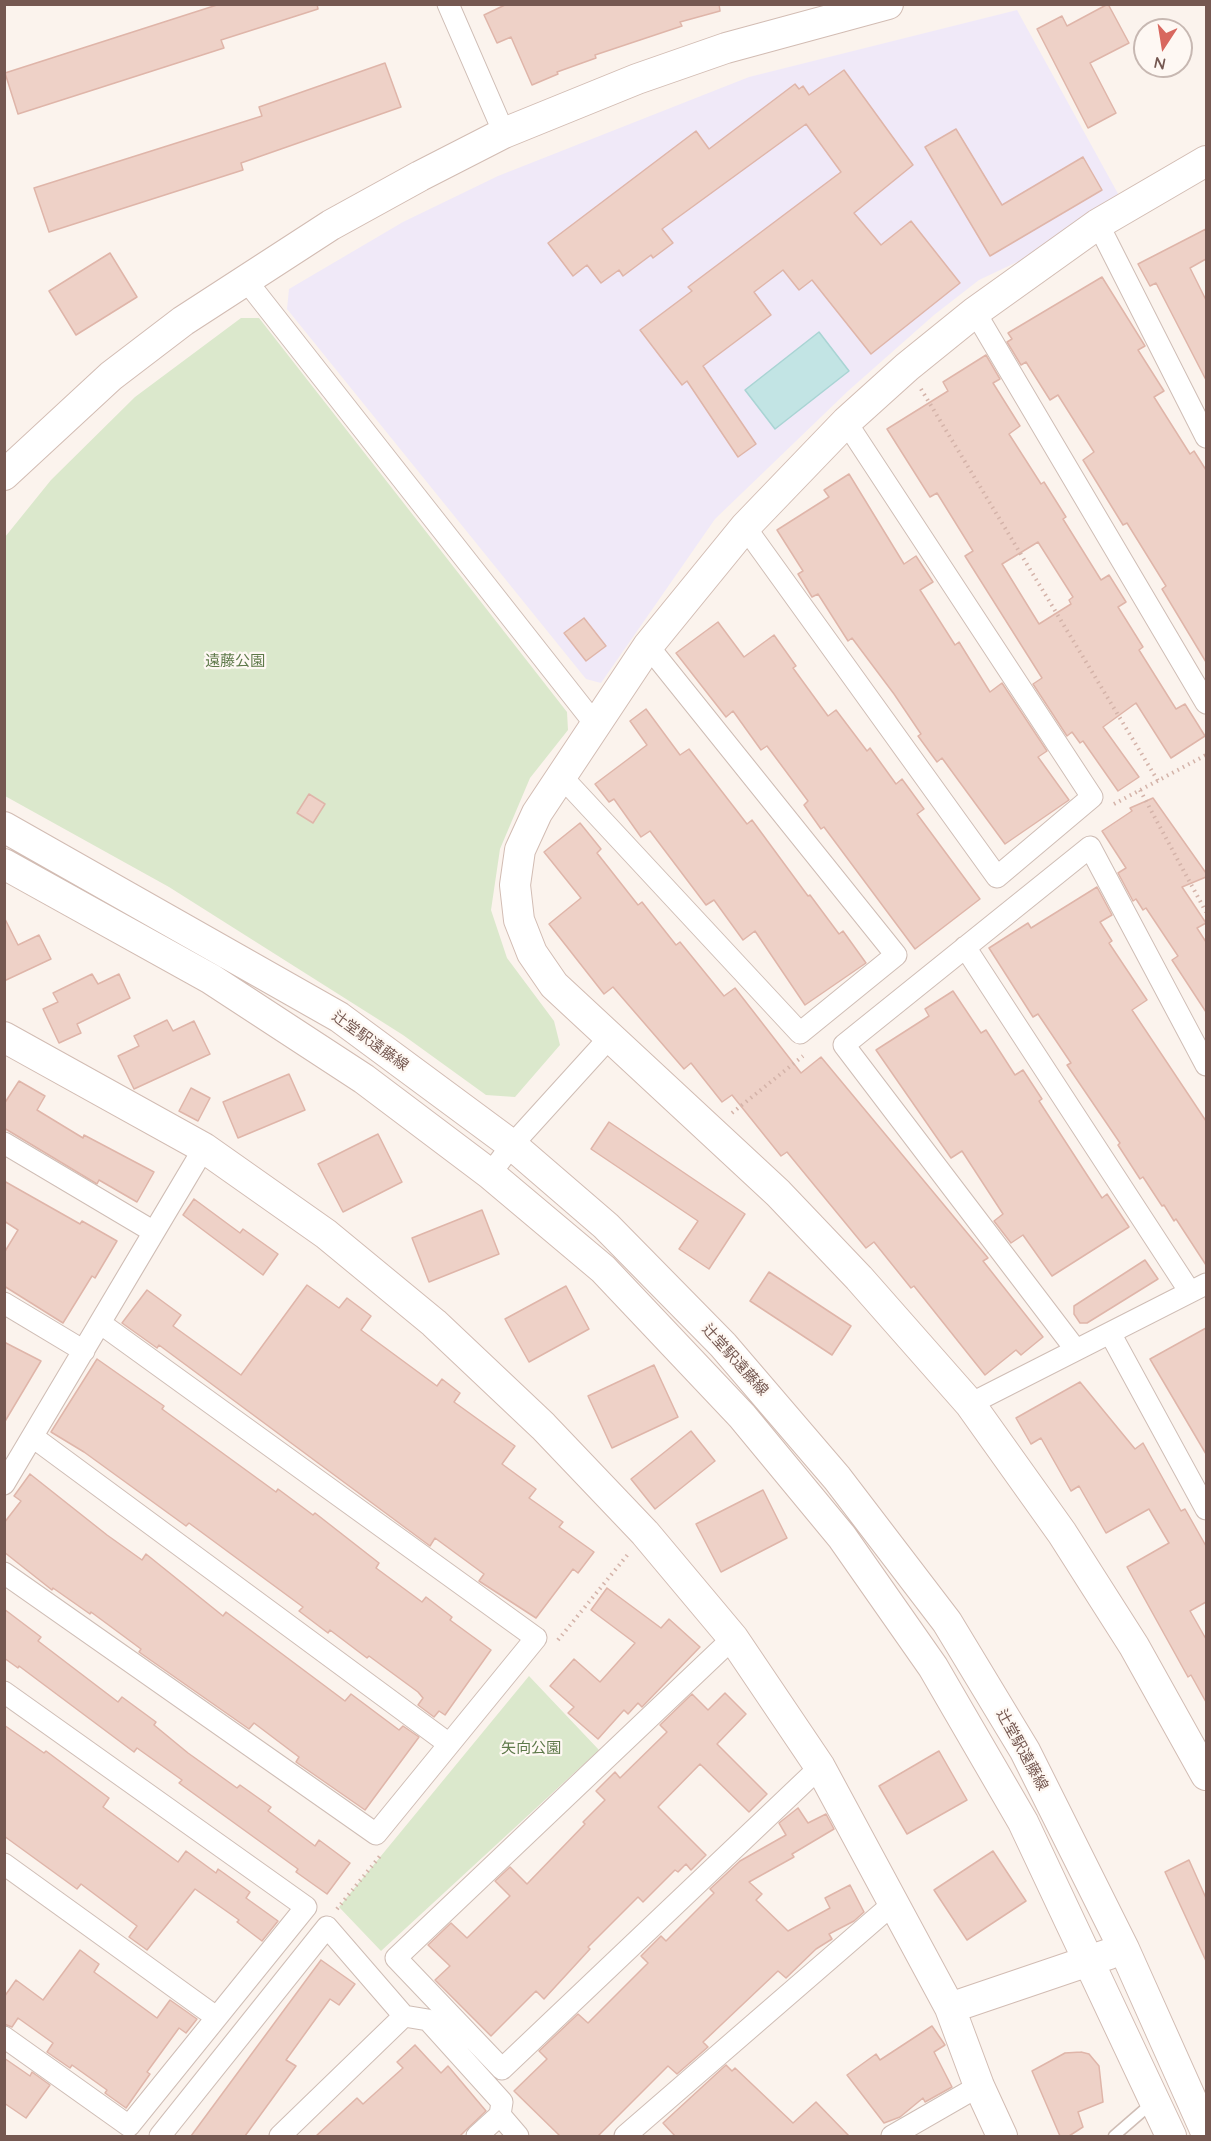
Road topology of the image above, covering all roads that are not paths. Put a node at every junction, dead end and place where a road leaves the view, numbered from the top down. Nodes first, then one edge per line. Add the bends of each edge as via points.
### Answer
1 (448, 4) edge
2 (888, 4) edge
3 (504, 134) junction
4 (1206, 161) edge
5 (1098, 224) junction
6 (245, 279) junction
7 (975, 312) junction
8 (846, 422) junction
9 (1206, 437) edge
10 (4, 475) edge
11 (745, 527) junction
12 (648, 646) junction
13 (1206, 703) edge
14 (595, 724) junction
15 (561, 776) junction
16 (4, 827) edge
17 (4, 864) edge
18 (965, 947) junction
19 (4, 1037) edge
20 (609, 1037) junction
21 (1206, 1065) edge
22 (4, 1143) edge
23 (512, 1146) junction
24 (204, 1148) junction
25 (490, 1174) junction
26 (154, 1232) junction
27 (1198, 1288) edge
28 (4, 1303) edge
29 (100, 1323) junction
30 (1110, 1333) junction
31 (1076, 1350) junction
32 (84, 1351) junction
33 (970, 1404) junction
34 (33, 1437) junction
35 (7, 1473) edge
36 (1206, 1509) edge
37 (4, 1573) edge
38 (733, 1638) junction
39 (4, 1692) edge
40 (449, 1744) junction
41 (820, 1767) junction
42 (1206, 1774) edge
43 (4, 1864) edge
44 (894, 1903) junction
45 (1124, 1949) junction
46 (1090, 1961) junction
47 (950, 2008) junction
48 (404, 2016) junction
49 (216, 2017) junction
50 (4, 2037) edge
51 (979, 2085) junction
52 (1155, 2100) junction
53 (500, 2115) junction
54 (1206, 2132) edge
55 (1119, 2135) edge
56 (160, 2136) edge
57 (280, 2136) edge
58 (477, 2136) edge
59 (518, 2136) edge
60 (625, 2136) edge
61 (892, 2136) edge
62 (1002, 2136) edge
63 (1171, 2136) edge

1 - 3 street
2 - 3 street via 726,48 637,79
3 - 6 street via 410,181
4 - 5 street
5 - 7 street
5 - 9 street
6 - 10 street via 111,376
6 - 14 street
7 - 8 street
7 - 13 street
8 - 11 street
8 - 11 street via 1092,797 997,877
11 - 12 street
12 - 14 street
12 - 15 street via 896,955 800,1033
14 - 15 street
15 - 20 street via 537,813 520,850 515,885 519,920 532,953 554,984
16 - 23 street, 辻堂駅遠藤線 via 339,1017
17 - 25 street via 211,979 364,1079
18 - 21 street via 1090,847
18 - 27 street
18 - 31 street via 844,1045
19 - 24 street
20 - 23 street
20 - 33 street via 778,1193 860,1278
22 - 26 street
23 - 25 street
23 - 45 street, 辻堂駅遠藤線 via 606,1226 723,1344 844,1487 947,1622 1025,1751
24 - 26 street
24 - 38 street via 326,1234 434,1323 543,1426 645,1533
25 - 46 street via 603,1269 742,1416 842,1537 939,1678 1023,1822
26 - 29 street
27 - 30 street
28 - 32 street
29 - 32 street
29 - 40 street via 536,1638
30 - 31 street
30 - 36 street
31 - 33 street
32 - 34 street
33 - 42 street via 1074,1552 1134,1646
34 - 35 street
34 - 40 street
37 - 40 street via 376,1834
38 - 41 street
38 - 41 street via 396,1958 502,2069
39 - 49 street via 306,1907
41 - 44 street
43 - 49 street
44 - 47 street
44 - 60 street
45 - 46 street
45 - 54 street, 辻堂駅遠藤線
46 - 47 street
46 - 52 street
47 - 51 street
48 - 53 street via 428,2020 502,2102
48 - 56 street via 327,1926
48 - 57 street
49 - 50 street via 129,2126
51 - 61 street
51 - 62 street
52 - 55 lane
52 - 63 street
53 - 58 street
53 - 59 street

